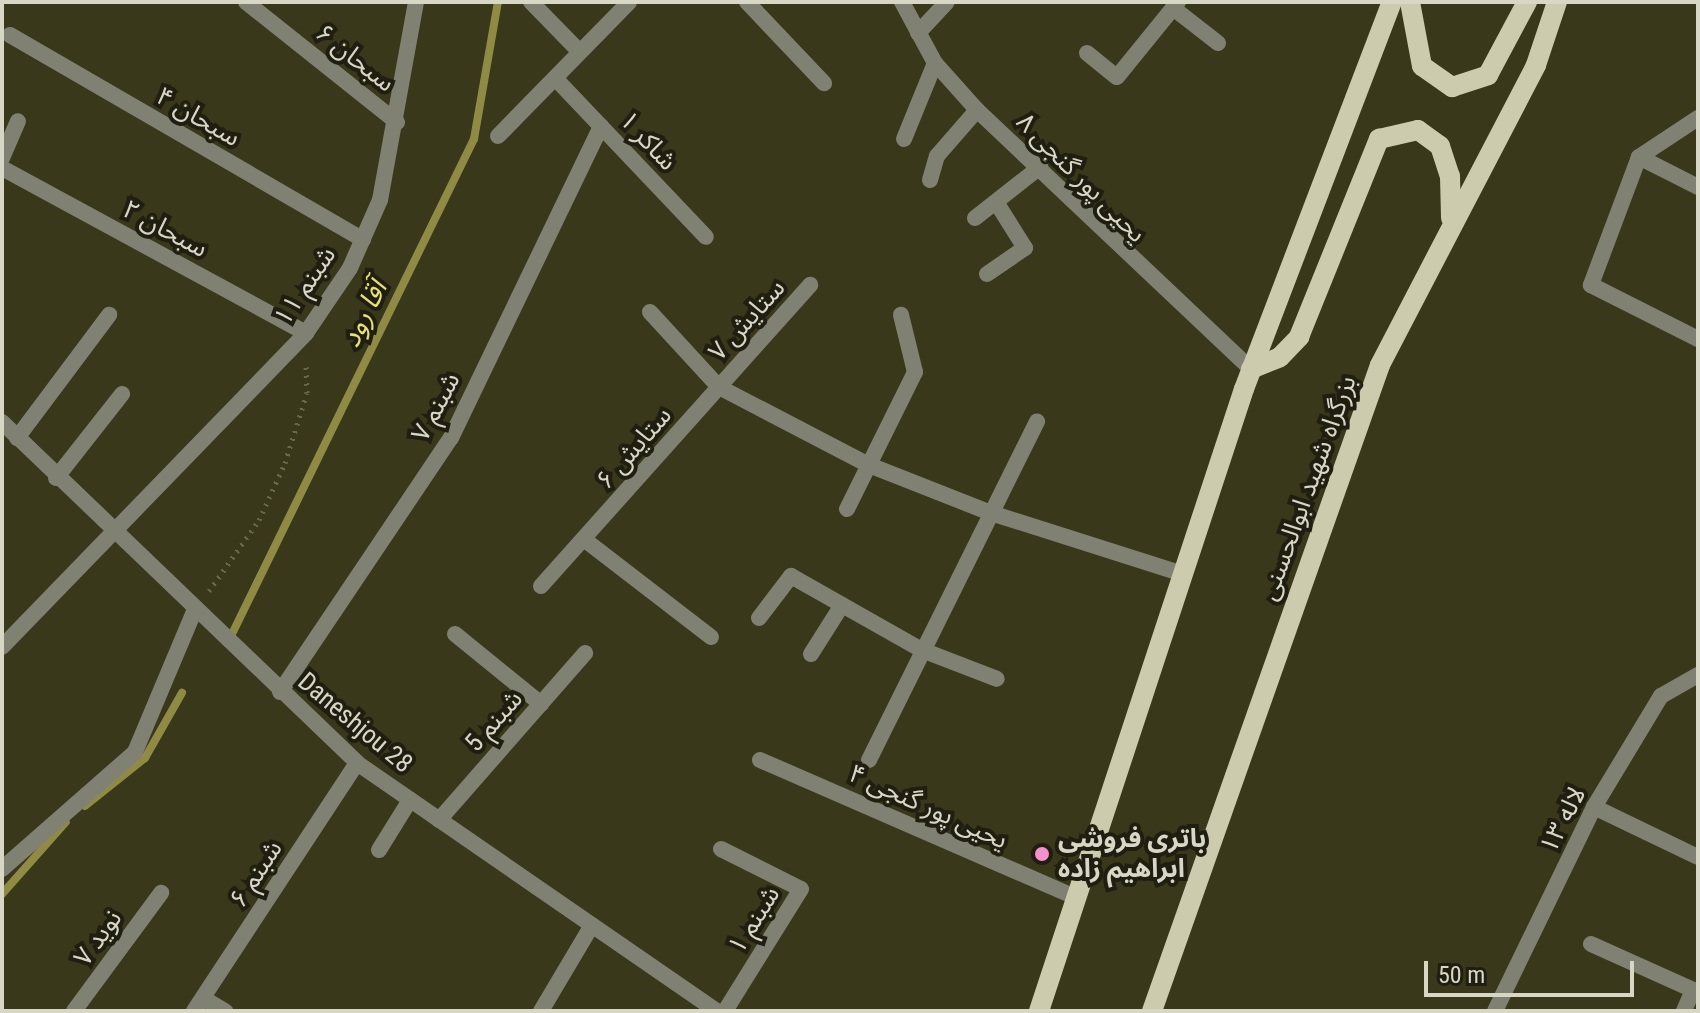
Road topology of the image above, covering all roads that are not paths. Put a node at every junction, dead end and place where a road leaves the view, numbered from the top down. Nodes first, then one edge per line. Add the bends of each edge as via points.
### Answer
1 (246, 2) edge
2 (416, 2) edge
3 (531, 2) edge
4 (629, 2) edge
5 (747, 2) edge
6 (902, 2) edge
7 (947, 2) edge
8 (1392, 2) edge
9 (1410, 2) edge
10 (1527, 2) edge
11 (1557, 2) edge
12 (1175, 5) edge
13 (918, 33) junction
14 (10, 35) dead end
15 (1218, 43) dead end
16 (579, 51) junction
17 (1087, 53) dead end
18 (935, 63) junction
19 (555, 78) junction
20 (824, 83) dead end
21 (977, 110) junction
22 (1698, 118) edge
23 (18, 121) dead end
24 (397, 122) junction
25 (601, 126) junction
26 (498, 136) dead end
27 (904, 139) dead end
28 (1639, 157) junction
29 (2, 158) edge
30 (1040, 167) junction
31 (2, 168) edge
32 (930, 180) dead end
33 (1698, 187) edge
34 (996, 202) junction
35 (975, 218) dead end
36 (1450, 226) junction
37 (706, 237) dead end
38 (363, 240) junction
39 (987, 274) dead end
40 (810, 285) dead end
41 (650, 312) dead end
42 (109, 315) dead end
43 (901, 315) dead end
44 (306, 333) junction
45 (1698, 339) edge
46 (1251, 369) junction
47 (719, 387) junction
48 (122, 394) dead end
49 (1037, 421) dead end
50 (2, 422) edge
51 (17, 438) junction
52 (869, 465) junction
53 (56, 478) junction
54 (847, 509) dead end
55 (991, 513) junction
56 (115, 533) junction
57 (585, 540) junction
58 (1183, 574) junction
59 (541, 586) dead end
60 (842, 605) junction
61 (195, 609) junction
62 (759, 618) dead end
63 (455, 634) dead end
64 (711, 637) dead end
65 (2, 647) edge
66 (922, 650) junction
67 (585, 653) dead end
68 (811, 654) dead end
69 (1698, 675) edge
70 (997, 679) dead end
71 (280, 692) junction
72 (541, 704) junction
73 (760, 760) dead end
74 (869, 760) dead end
75 (357, 763) junction
76 (410, 800) junction
77 (1594, 807) junction
78 (439, 820) junction
79 (721, 849) dead end
80 (379, 850) dead end
81 (1698, 857) edge
82 (2, 869) edge
83 (161, 893) dead end
84 (1077, 898) junction
85 (592, 925) junction
86 (1591, 944) dead end
87 (1696, 991) edge
88 (199, 1005) edge
89 (74, 1011) edge
90 (225, 1011) edge
91 (541, 1011) edge
92 (717, 1011) edge
93 (725, 1011) edge
94 (1039, 1011) edge
95 (1152, 1011) edge
96 (1495, 1011) edge
97 (1684, 1011) edge

1 - 24 street, سبحان ۶
2 - 24 street, شبنم ۱۱
3 - 16 street
4 - 16 street
5 - 20 street
6 - 13 street, یحیی پور گنجی ۸
7 - 13 street
8 - 46 main road
9 - 10 main road via 1422,66 1452,87 1488,75
11 - 36 main road, بزرگراه شهید ابوالحسنی via 1530,78
12 - 15 street
12 - 17 street via 1117,77
13 - 18 street, یحیی پور گنجی ۸
14 - 38 street, سبحان ۴
16 - 19 street
18 - 21 street, یحیی پور گنجی ۸
18 - 27 street
19 - 25 street, شاکر ۱
19 - 26 street
21 - 30 street, یحیی پور گنجی ۸
21 - 32 street via 937,156
22 - 28 street
23 - 29 street
24 - 38 street, شبنم ۱۱
25 - 37 street, شاکر ۱
25 - 71 street, شبنم ۷ via 451,438
28 - 33 street
28 - 45 street via 1591,285
30 - 34 street
30 - 46 street, یحیی پور گنجی ۸ via 1110,243
31 - 44 street, سبحان ۲
34 - 35 street
34 - 39 street via 1025,248
36 - 46 main road via 1453,193 1440,146 1418,130 1379,139 1299,337 1280,357
36 - 95 main road, بزرگراه شهید ابوالحسنی via 1380,365
38 - 44 street, شبنم ۱۱
40 - 47 street, ستایش ۷
41 - 47 street
42 - 51 street
43 - 52 street via 915,372
44 - 56 street, شبنم ۱۱
46 - 58 main road
47 - 52 street
47 - 57 street, ستایش ۶
48 - 53 street
49 - 55 street
50 - 51 street, Daneshjou 28
51 - 53 street, Daneshjou 28
52 - 54 street
52 - 55 street
53 - 56 street, Daneshjou 28
55 - 58 street
55 - 66 street
56 - 61 street, Daneshjou 28
56 - 65 street, شبنم ۱۱
57 - 59 street, ستایش ۶
57 - 64 street
58 - 84 main road
60 - 62 street via 791,576
60 - 66 street
60 - 68 street
61 - 71 street, Daneshjou 28
61 - 82 street via 135,752
63 - 72 street
66 - 70 street
66 - 74 street
67 - 72 street, شبنم 5
69 - 77 street, لاله ۱۳ via 1661,696
71 - 75 street, Daneshjou 28
72 - 78 street, شبنم 5
73 - 84 street, یحیی پور گنجی ۴
75 - 76 street, Daneshjou 28
75 - 88 street, شبنم ۶
76 - 78 street, Daneshjou 28
76 - 80 street
77 - 81 street
77 - 96 street, لاله ۱۳
78 - 85 street, Daneshjou 28
79 - 93 street, شبنم ۱ via 801,889
83 - 89 street, نوید ۷
84 - 94 main road
85 - 91 street
85 - 92 street, Daneshjou 28
86 - 87 street
87 - 97 street
88 - 90 street

